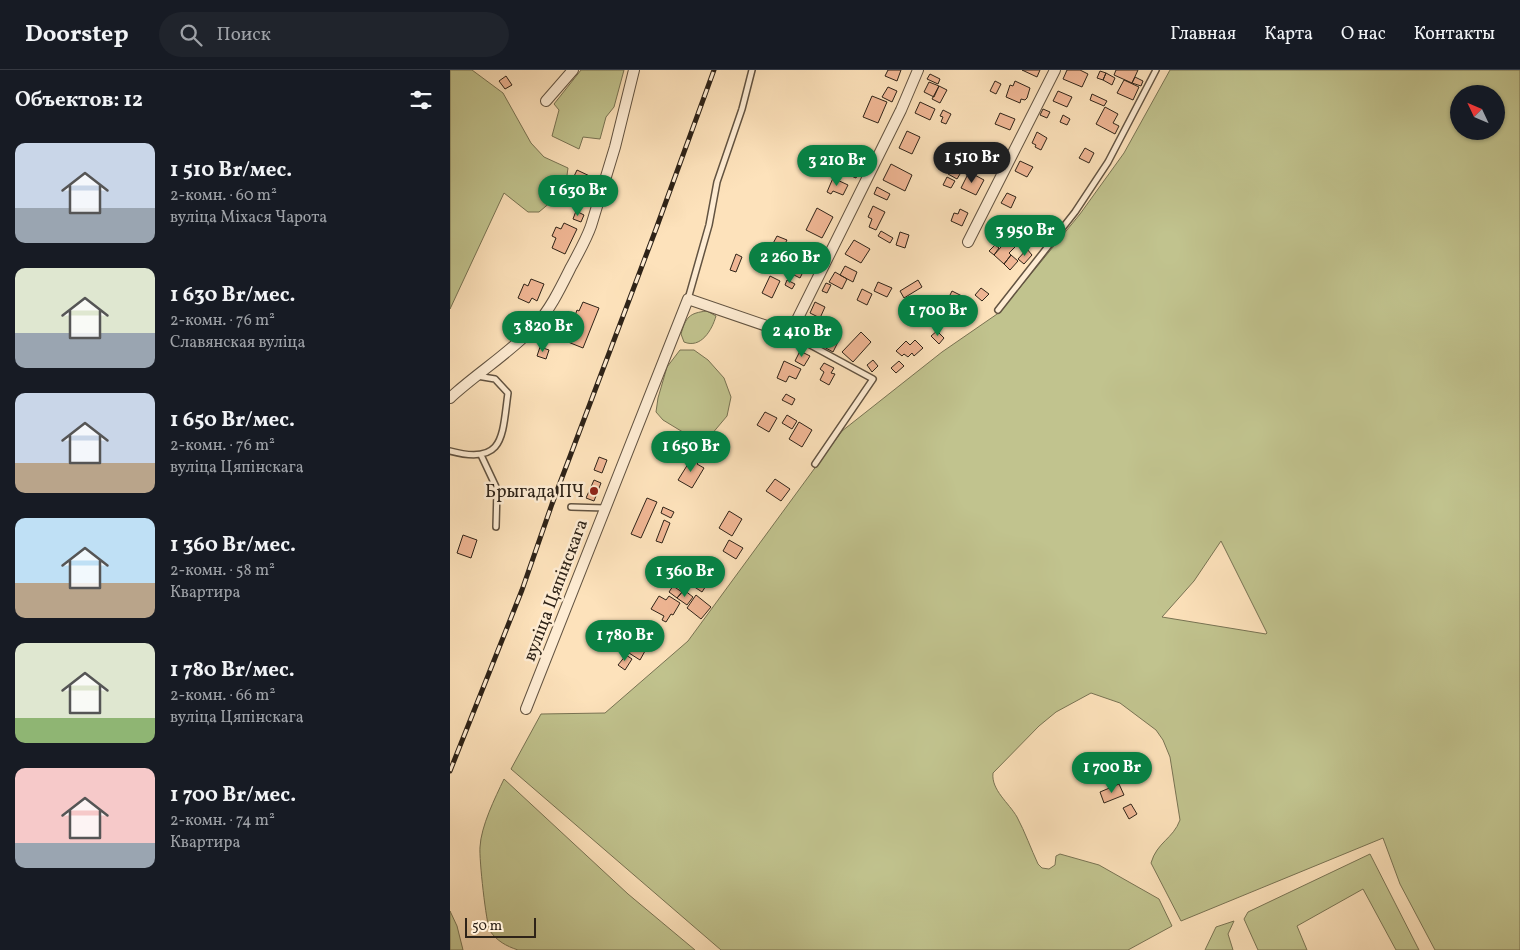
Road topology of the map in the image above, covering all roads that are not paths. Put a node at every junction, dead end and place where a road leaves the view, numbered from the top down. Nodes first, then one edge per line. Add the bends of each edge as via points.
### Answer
1 (573, 70) edge
2 (634, 70) edge
3 (752, 70) edge
4 (918, 70) edge
5 (1055, 70) edge
6 (1156, 70) edge
7 (546, 101) dead end
8 (968, 242) dead end
9 (688, 299) junction
10 (998, 310) dead end
11 (790, 334) junction
12 (474, 376) junction
13 (450, 398) edge
14 (450, 451) edge
15 (481, 456) junction
16 (815, 464) dead end
17 (571, 508) dead end
18 (605, 508) junction
19 (496, 527) dead end
20 (526, 709) dead end

1 - 7 street
2 - 12 street via 588,236 535,326
3 - 9 lane via 717,182 709,225
4 - 11 street
5 - 8 street
6 - 10 lane via 1108,162 1074,212
9 - 11 street
9 - 18 street, вуліца Цяпінскага
11 - 16 lane via 873,379
12 - 13 street
12 - 15 lane via 495,379 508,393 503,434 496,448
14 - 15 lane
15 - 19 lane via 497,489
17 - 18 lane
18 - 20 street, вуліца Цяпінскага

